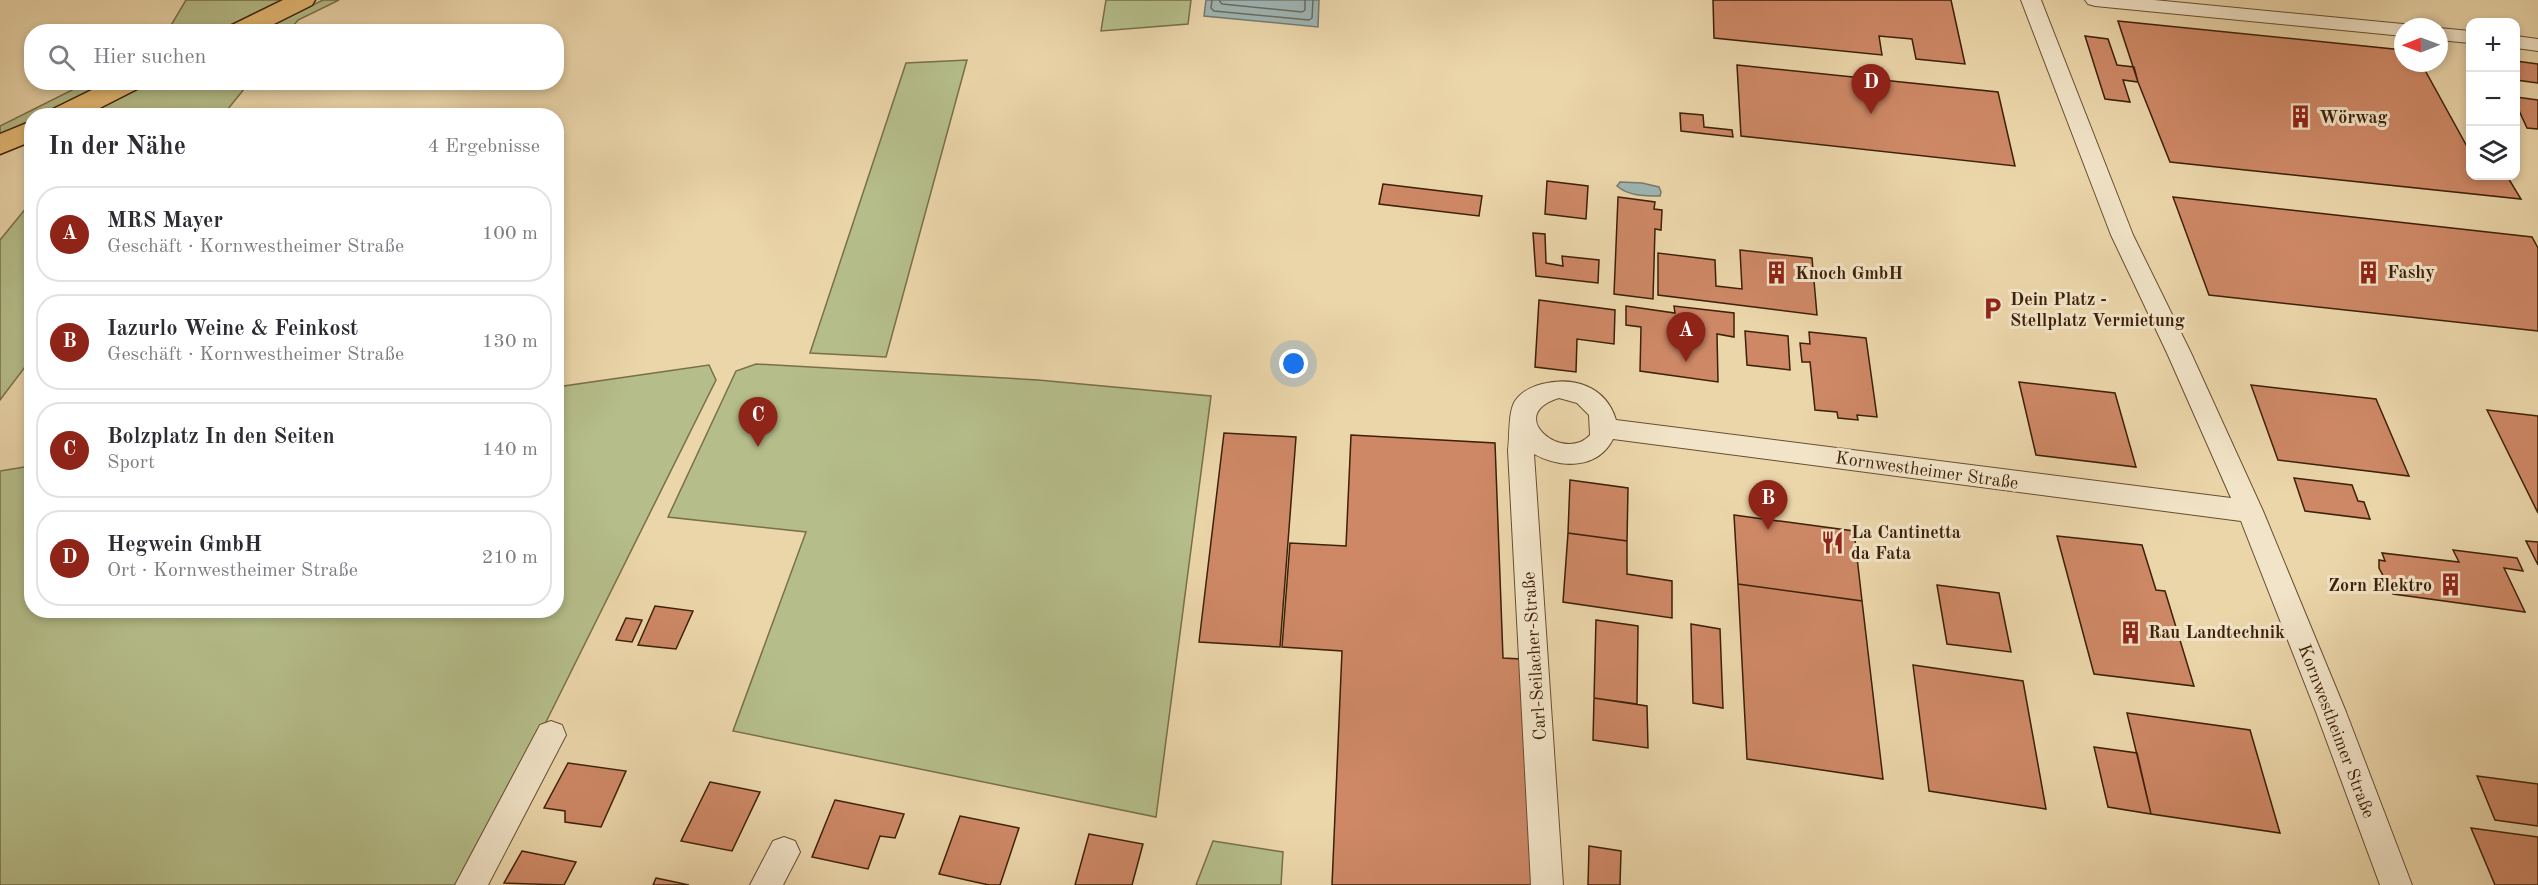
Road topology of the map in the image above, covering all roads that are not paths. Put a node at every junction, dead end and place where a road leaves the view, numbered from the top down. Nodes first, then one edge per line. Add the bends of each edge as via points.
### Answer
1 (303, 0) edge
2 (2031, 0) edge
3 (2095, 0) edge
4 (254, 24) edge
5 (2394, 29) edge
6 (2448, 34) edge
7 (2466, 36) edge
8 (2520, 43) edge
9 (2538, 45) edge
10 (114, 90) edge
11 (77, 108) edge
12 (24, 134) edge
13 (0, 145) edge
14 (1523, 428) junction
15 (1605, 428) junction
16 (2250, 511) junction
17 (551, 735) dead end
18 (784, 852) dead end
19 (471, 885) edge
20 (766, 885) edge
21 (1547, 885) edge
22 (2396, 885) edge

1 - 4 main road
2 - 16 street, Kornwestheimer Straße via 2122,235
3 - 5 street
6 - 7 street
8 - 9 street
10 - 11 main road
12 - 13 main road
14 - 15 street via 1535,443 1552,452 1570,454 1594,446
14 - 15 street via 1522,411 1529,399 1542,391 1559,389 1593,401
14 - 21 street, Carl-Seilacher-Straße via 1521,462
15 - 16 street, Kornwestheimer Straße
16 - 22 street, Kornwestheimer Straße
17 - 19 street
18 - 20 street

